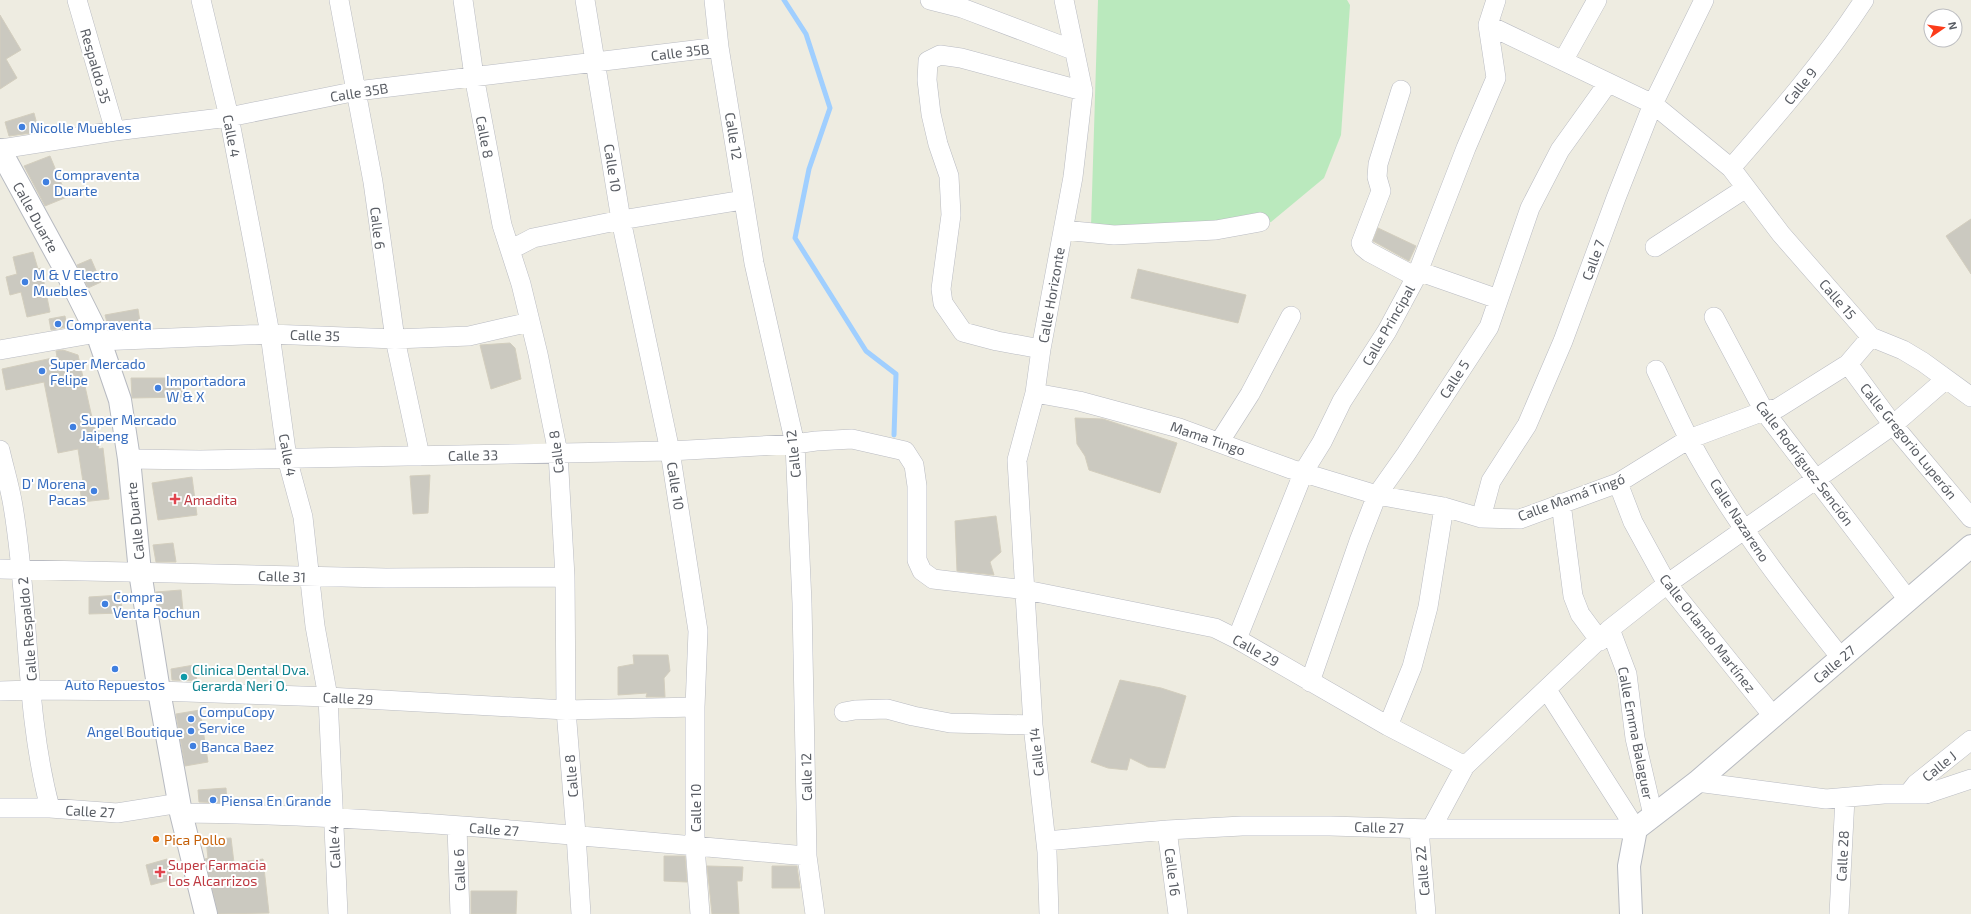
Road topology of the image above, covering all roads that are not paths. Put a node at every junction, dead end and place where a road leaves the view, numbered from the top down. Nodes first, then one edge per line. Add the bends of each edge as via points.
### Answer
1 (77, 0) edge
2 (201, 0) edge
3 (339, 0) edge
4 (463, 0) edge
5 (585, 0) edge
6 (714, 0) edge
7 (930, 0) edge
8 (1064, 0) edge
9 (1496, 0) edge
10 (1597, 0) edge
11 (1704, 0) edge
12 (1864, 0) edge
13 (961, 4) edge
14 (1488, 25) junction
15 (719, 47) junction
16 (1073, 50) junction
17 (1563, 61) junction
18 (596, 64) junction
19 (474, 76) junction
20 (1608, 83) junction
21 (1401, 90) dead end
22 (357, 91) junction
23 (1083, 91) junction
24 (1653, 104) junction
25 (229, 117) junction
26 (115, 131) junction
27 (0, 150) edge
28 (1731, 168) junction
29 (1746, 188) junction
30 (743, 200) junction
31 (621, 220) junction
32 (1260, 222) dead end
33 (1063, 230) junction
34 (1655, 247) dead end
35 (510, 250) junction
36 (1417, 274) junction
37 (1498, 299) junction
38 (1291, 316) dead end
39 (1714, 317) dead end
40 (530, 322) junction
41 (270, 334) junction
42 (98, 337) junction
43 (1871, 338) junction
44 (395, 340) junction
45 (1041, 349) junction
46 (0, 350) edge
47 (1848, 364) junction
48 (1656, 370) dead end
49 (1946, 379) junction
50 (1035, 393) junction
51 (1971, 397) edge
52 (1764, 411) junction
53 (1892, 425) junction
54 (1689, 439) junction
55 (816, 441) joint
56 (1220, 441) junction
57 (795, 444) junction
58 (0, 450) edge
59 (670, 451) junction
60 (558, 453) junction
61 (420, 456) junction
62 (287, 458) junction
63 (129, 459) junction
64 (1304, 471) junction
65 (1816, 479) junction
66 (1618, 482) junction
67 (1377, 495) junction
68 (1561, 503) junction
69 (1444, 507) junction
70 (1480, 518) junction
71 (1971, 518) edge
72 (1745, 530) junction
73 (1971, 546) edge
74 (0, 568) edge
75 (21, 569) junction
76 (140, 572) junction
77 (309, 576) junction
78 (564, 577) junction
79 (1667, 584) junction
80 (1026, 590) junction
81 (1909, 601) junction
82 (1605, 635) junction
83 (1237, 639) junction
84 (1842, 659) junction
85 (1310, 682) junction
86 (32, 690) junction
87 (1547, 690) junction
88 (0, 691) edge
89 (159, 691) junction
90 (328, 697) junction
91 (695, 707) junction
92 (566, 710) junction
93 (844, 712) dead end
94 (1773, 716) junction
95 (1033, 725) junction
96 (1388, 726) junction
97 (1971, 740) edge
98 (1465, 766) junction
99 (1971, 779) edge
100 (1697, 782) junction
101 (1909, 793) junction
102 (1845, 798) junction
103 (0, 808) edge
104 (50, 808) junction
105 (180, 808) junction
106 (1653, 815) junction
107 (333, 818) junction
108 (457, 827) junction
109 (1425, 829) junction
110 (1636, 829) junction
111 (1167, 830) junction
112 (576, 834) junction
113 (1046, 841) junction
114 (695, 846) junction
115 (807, 856) junction
116 (206, 914) edge
117 (338, 914) edge
118 (460, 914) edge
119 (581, 914) edge
120 (700, 914) edge
121 (815, 914) edge
122 (1050, 914) edge
123 (1178, 914) edge
124 (1426, 914) edge
125 (1631, 914) edge
126 (1839, 914) edge

1 - 26 street, Respaldo 35
2 - 25 street, Calle 4
3 - 22 street, Calle 6
4 - 19 street, Calle 8
5 - 18 street, Calle 10
6 - 15 street, Calle 12
7 - 13 street
8 - 16 street, Calle Horizonte
9 - 14 street, Calle Principal
10 - 17 street
11 - 24 street, Calle 7
12 - 28 street, Calle 9 via 1818,64
13 - 16 street
14 - 17 street, Calle 15
14 - 36 street, Calle Principal via 1496,78
15 - 18 street, Calle 35B
15 - 30 street, Calle 12
16 - 23 street, Calle Horizonte
17 - 20 street, Calle 15
18 - 19 street, Calle 35B
18 - 31 street, Calle 10
19 - 22 street, Calle 35B
19 - 35 street, Calle 8 via 502,225
20 - 24 street, Calle 15
20 - 37 street, Calle 5 via 1560,150 1534,202
21 - 36 street via 1378,164 1377,177 1381,191 1361,243 1369,252
22 - 25 street, Calle 35B
22 - 44 street, Calle 6
23 - 33 street, Calle Horizonte
23 - 45 street via 961,58 940,55 928,60 927,80 931,114 950,184 951,215 941,289 943,303 963,332
24 - 28 street, Calle 15
24 - 70 street, Calle 7 via 1563,341 1527,425 1491,481
25 - 26 street, Calle 35B
25 - 41 street, Calle 4
26 - 27 street, Calle 35B
27 - 42 street, Calle Duarte via 66,271
28 - 29 street, Calle 15
29 - 34 street
29 - 43 street, Calle 15 via 1781,234
30 - 31 street
30 - 57 street, Calle 12 via 754,263
31 - 35 street via 533,238
31 - 59 street, Calle 10
32 - 33 street via 1216,230 1114,235
33 - 45 street, Calle Horizonte
35 - 40 street, Calle 8
36 - 37 street
36 - 64 street, Calle Principal via 1387,331 1342,401
37 - 67 street, Calle 5 via 1489,327
38 - 56 street via 1250,394
39 - 52 street, Calle Rodríguez Sención
40 - 44 street, Calle 35 via 469,336
40 - 60 street, Calle 8
41 - 42 street, Calle 35
41 - 44 street, Calle 35
41 - 62 street, Calle 4
42 - 46 street, Calle 35
42 - 63 street, Calle Duarte via 120,400
43 - 47 street, Calle Mamá Tingó
43 - 49 street, Calle 15 via 1903,350
44 - 61 street, Calle 6
45 - 50 street, Calle Horizonte
47 - 52 street, Calle Mamá Tingó via 1778,408
47 - 53 street, Calle Gregorio Luperón
48 - 54 street, Calle Nazareno
49 - 51 street, Calle 15
49 - 53 street
50 - 56 street, Mama Tingo via 1079,400
50 - 80 street, Calle Horizonte via 1017,460
52 - 54 street, Calle Mamá Tingó
52 - 65 street, Calle Rodríguez Sención
53 - 65 street
53 - 71 street, Calle Gregorio Luperón
54 - 66 street, Calle Mamá Tingó
54 - 72 street, Calle Nazareno
55 - 57 street, Calle 33
55 - 80 street, Calle 29 via 852,439 905,451 914,466 917,486 917,560 922,571 933,579
56 - 64 street, Mama Tingo via 1291,469
57 - 59 street, Calle 33
57 - 115 street, Calle 12 via 802,603
58 - 75 street, Calle Respaldo 2 via 13,505
59 - 60 street, Calle 33
59 - 91 street, Calle 10 via 698,631
60 - 61 street, Calle 33
60 - 78 street, Calle 8
61 - 62 street, Calle 33
62 - 63 street, Calle 33
62 - 77 street, Calle 4 via 303,517
63 - 76 street, Calle Duarte
64 - 67 street, Mama Tingo
64 - 83 street, Calle Principal
65 - 72 street
65 - 81 street, Calle Rodríguez Sención
66 - 68 street, Calle Mamá Tingó
66 - 79 street, Calle Orlando Martínez via 1633,522
67 - 69 street, Calle Mamá Tingó
67 - 85 street, Calle 5
68 - 70 street, Calle Mamá Tingó via 1520,519
68 - 82 street, Calle Emma Balaguer via 1573,596 1580,614
69 - 70 street, Calle Mamá Tingó
69 - 96 street via 1428,607 1412,667
72 - 79 street
72 - 84 street, Calle Nazareno via 1778,579
73 - 81 street, Calle 27
74 - 75 street, Calle 31
75 - 76 street, Calle 31
75 - 86 street, Calle Respaldo 2
76 - 77 street, Calle 31
76 - 89 street, Calle Duarte
77 - 78 street, Calle 31
77 - 90 street, Calle 4
78 - 92 street, Calle 8
79 - 82 street
79 - 94 street, Calle Orlando Martínez
80 - 83 street, Calle 29 via 1215,628
80 - 95 street, Calle 14
81 - 84 street, Calle 27
82 - 87 street
82 - 106 street, Calle Emma Balaguer via 1627,674 1634,738
83 - 85 street, Calle 29
84 - 94 street, Calle 27
85 - 96 street, Calle 29
86 - 88 street, Calle 29
86 - 89 street, Calle 29
86 - 104 street, Calle Respaldo 2 via 35,734
87 - 98 street
87 - 110 street
89 - 90 street, Calle 29
89 - 105 street, Calle Duarte
90 - 92 street, Calle 29
90 - 107 street, Calle 4
91 - 92 street, Calle 29
91 - 114 street, Calle 10
92 - 112 street, Calle 8
93 - 95 street via 887,709 950,723
94 - 100 street, Calle 27
95 - 113 street, Calle 14
96 - 98 street, Calle 29
97 - 101 street, Calle J via 1916,784
98 - 109 street
99 - 101 street via 1926,794
100 - 102 street via 1826,799
100 - 106 street, Calle 27
101 - 102 street
102 - 126 street, Calle 28
103 - 104 street, Calle 27
104 - 105 street, Calle 27 via 117,814
105 - 107 street, Calle 27
105 - 116 street, Calle Duarte
106 - 110 street, Calle 27
107 - 108 street, Calle 27
107 - 117 street, Calle 4
108 - 112 street, Calle 27
108 - 118 street, Calle 6
109 - 110 street, Calle 27
109 - 111 street, Calle 27 via 1242,826
109 - 124 street, Calle 22
110 - 125 street via 1628,866
111 - 113 street, Calle 27
111 - 123 street, Calle 16
112 - 114 street, Calle 27
112 - 119 street, Calle 8
113 - 122 street, Calle 14
114 - 115 street, Calle 27
114 - 120 street, Calle 10
115 - 121 street, Calle 12

